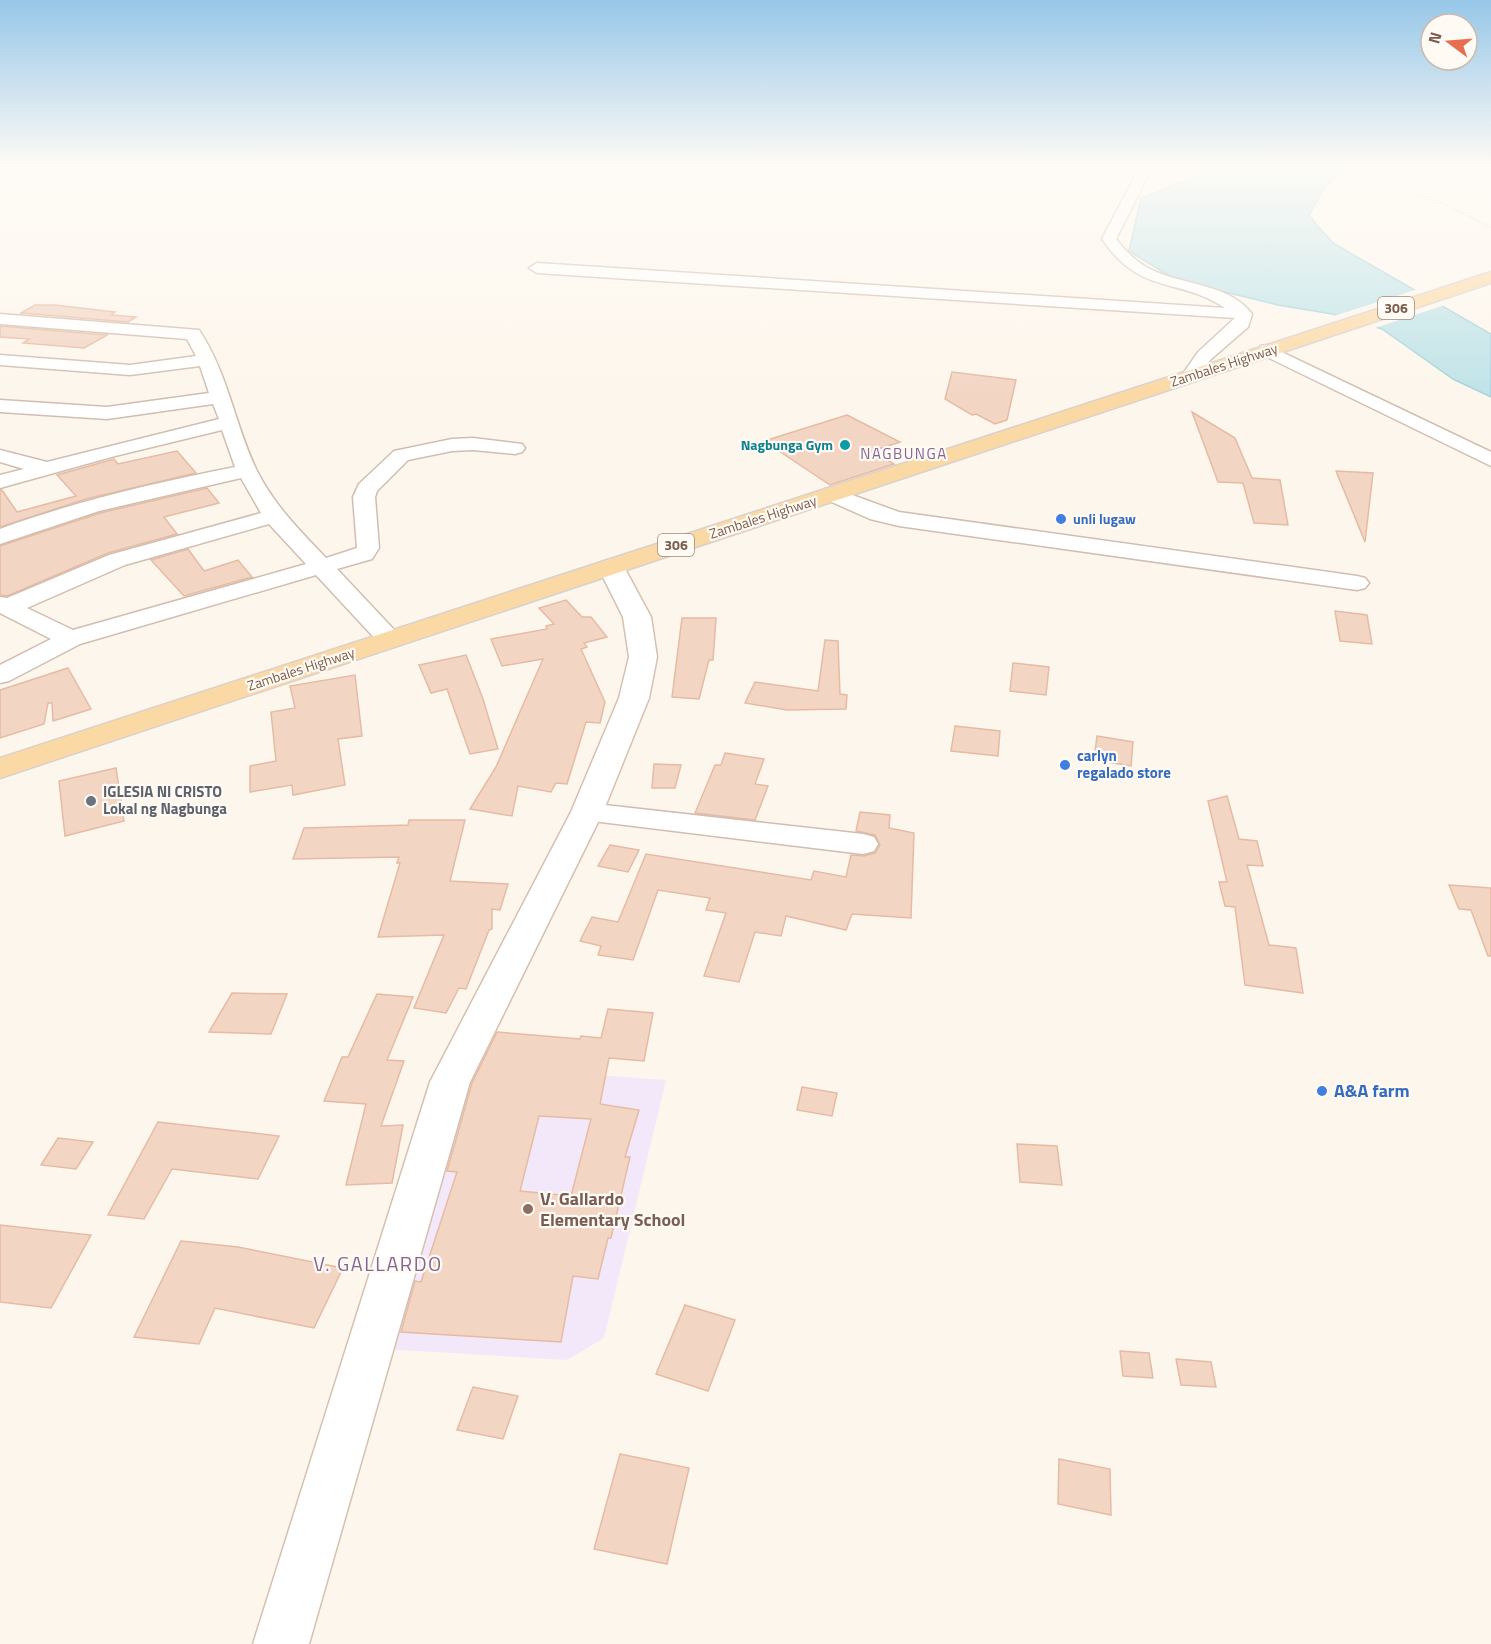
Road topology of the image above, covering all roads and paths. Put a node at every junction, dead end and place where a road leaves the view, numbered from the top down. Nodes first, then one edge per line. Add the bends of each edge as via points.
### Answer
1 (1110, 241) edge
2 (537, 268) dead end
3 (1491, 277) edge
4 (1244, 314) junction
5 (0, 319) edge
6 (1267, 350) junction
7 (0, 360) edge
8 (207, 360) junction
9 (1191, 375) junction
10 (220, 398) junction
11 (0, 406) edge
12 (228, 423) junction
13 (515, 448) dead end
14 (0, 456) edge
15 (1491, 460) edge
16 (45, 468) junction
17 (247, 471) junction
18 (0, 482) edge
19 (833, 494) junction
20 (274, 516) junction
21 (0, 537) edge
22 (321, 566) junction
23 (611, 567) junction
24 (1357, 583) dead end
25 (4, 606) edge
26 (71, 639) junction
27 (390, 640) junction
28 (0, 675) edge
29 (1, 766) edge
30 (587, 812) junction
31 (863, 844) dead end
32 (281, 1644) edge

1 - 4 street via 1130,265 1149,276 1221,299
2 - 4 street
3 - 6 main road, Zambales Highway / 306
4 - 9 street via 1242,323 1204,356
5 - 8 street via 193,334
6 - 9 main road, Zambales Highway / 306
6 - 15 street
7 - 8 street via 130,370
8 - 10 street
9 - 19 main road, Zambales Highway / 306
10 - 11 street via 107,413
10 - 12 street
12 - 16 street
12 - 17 street
13 - 22 street via 452,445 401,455 367,489 364,497 367,551
14 - 16 street
16 - 18 street
17 - 20 street
17 - 21 street via 166,487
19 - 23 main road, Zambales Highway / 306
19 - 24 street via 878,514 900,519
20 - 22 street
20 - 25 street via 117,560
22 - 26 street
22 - 27 street
23 - 27 main road, Zambales Highway / 306
23 - 30 street via 637,617 643,657 634,698
25 - 26 street
26 - 28 street
27 - 29 main road, Zambales Highway / 306
30 - 31 street
30 - 32 street via 450,1082

